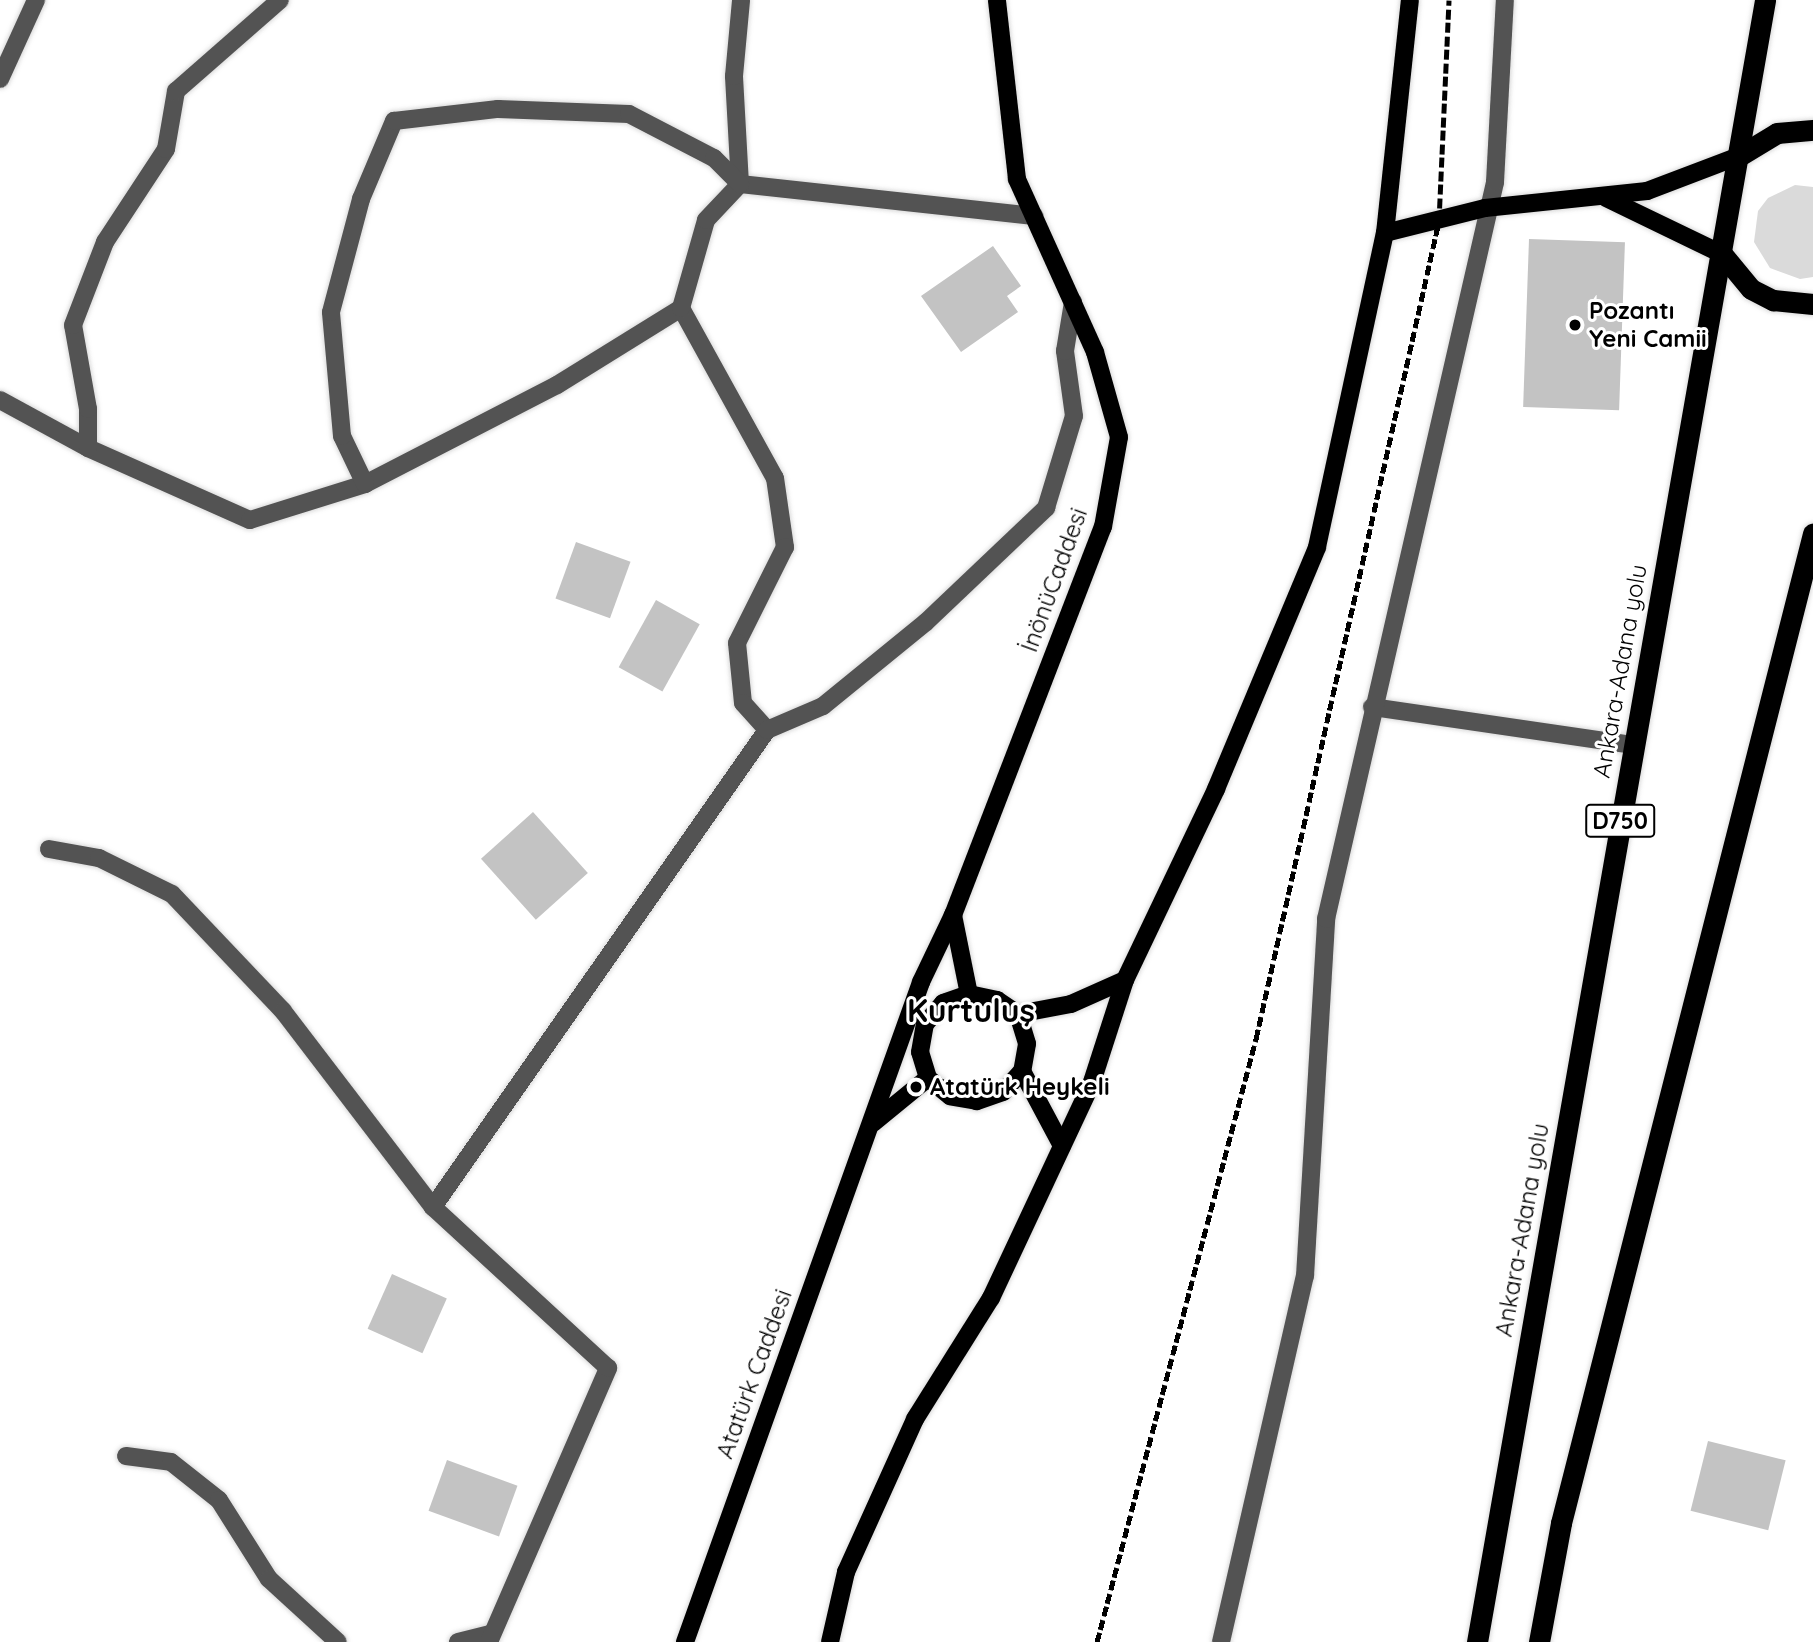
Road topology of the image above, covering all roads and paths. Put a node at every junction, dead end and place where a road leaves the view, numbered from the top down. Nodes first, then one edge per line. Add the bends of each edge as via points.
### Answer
1 (280, 0) edge
2 (741, 0) edge
3 (997, 0) edge
4 (1410, 0) edge
5 (1505, 0) edge
6 (1765, 0) edge
7 (36, 1) edge
8 (0, 79) edge
9 (1813, 130) edge
10 (1739, 156) junction
11 (740, 184) junction
12 (1602, 197) junction
13 (1485, 208) junction
14 (1034, 216) junction
15 (1385, 233) junction
16 (1722, 254) junction
17 (1073, 302) junction
18 (1813, 304) edge
19 (681, 308) junction
20 (0, 400) edge
21 (88, 448) junction
22 (365, 484) junction
23 (1813, 534) edge
24 (1372, 707) junction
25 (767, 730) junction
26 (1633, 745) junction
27 (49, 849) dead end
28 (953, 915) junction
29 (1125, 980) junction
30 (970, 994) junction
31 (1018, 1014) junction
32 (1022, 1071) junction
33 (929, 1078) junction
34 (873, 1123) junction
35 (1062, 1146) junction
36 (433, 1207) junction
37 (126, 1456) dead end
38 (490, 1638) edge
39 (338, 1642) edge
40 (458, 1642) edge
41 (685, 1642) edge
42 (830, 1642) edge
43 (1221, 1642) edge
44 (1477, 1642) edge
45 (1539, 1642) edge

1 - 21 street via 176,91 166,149 105,242 73,325 88,409
2 - 11 street via 734,76
3 - 14 main road, İnönüCaddesi via 1017,179
4 - 15 main road
5 - 13 street via 1496,182
6 - 10 highway, Ankara-Adana yolu / D750
7 - 8 street
9 - 10 highway via 1777,133
10 - 12 main road via 1647,191
10 - 16 highway, Ankara-Adana yolu / D750
11 - 14 street
11 - 19 street via 706,220
11 - 22 street via 714,158 629,114 498,109 394,121 362,199 331,312 342,436
12 - 13 main road
12 - 16 main road
13 - 15 main road
13 - 24 street
14 - 17 main road, İnönüCaddesi
15 - 29 main road via 1317,547 1216,789
16 - 18 highway via 1751,289 1773,300
16 - 26 highway, Ankara-Adana yolu / D750
17 - 25 street via 1065,351 1074,416 1046,508 926,622 823,706
17 - 28 main road, İnönüCaddesi via 1095,352 1119,436 1103,527
19 - 22 street via 557,384
19 - 25 street via 775,478 785,547 737,643 743,703
20 - 21 street
21 - 22 street via 250,520
23 - 45 highway via 1561,1523
24 - 26 street
24 - 43 street via 1326,919 1306,1276
25 - 36 street
26 - 44 highway, Ankara-Adana yolu / D750
27 - 36 street via 99,858 173,894 284,1011
28 - 30 main road
28 - 34 main road, İnönüCaddesi via 920,982
29 - 31 main road via 1071,1004
29 - 35 main road via 1092,1082
30 - 31 main road via 997,1000
30 - 33 main road via 943,1003 925,1024 920,1052
31 - 32 main road via 1027,1044
32 - 33 main road via 1003,1092 977,1101 950,1096
32 - 35 main road
33 - 34 main road
34 - 41 main road, Atatürk Caddesi
35 - 42 main road via 991,1298 915,1419 846,1572
36 - 38 street via 608,1368
37 - 39 street via 171,1462 219,1500 269,1579
38 - 40 street

